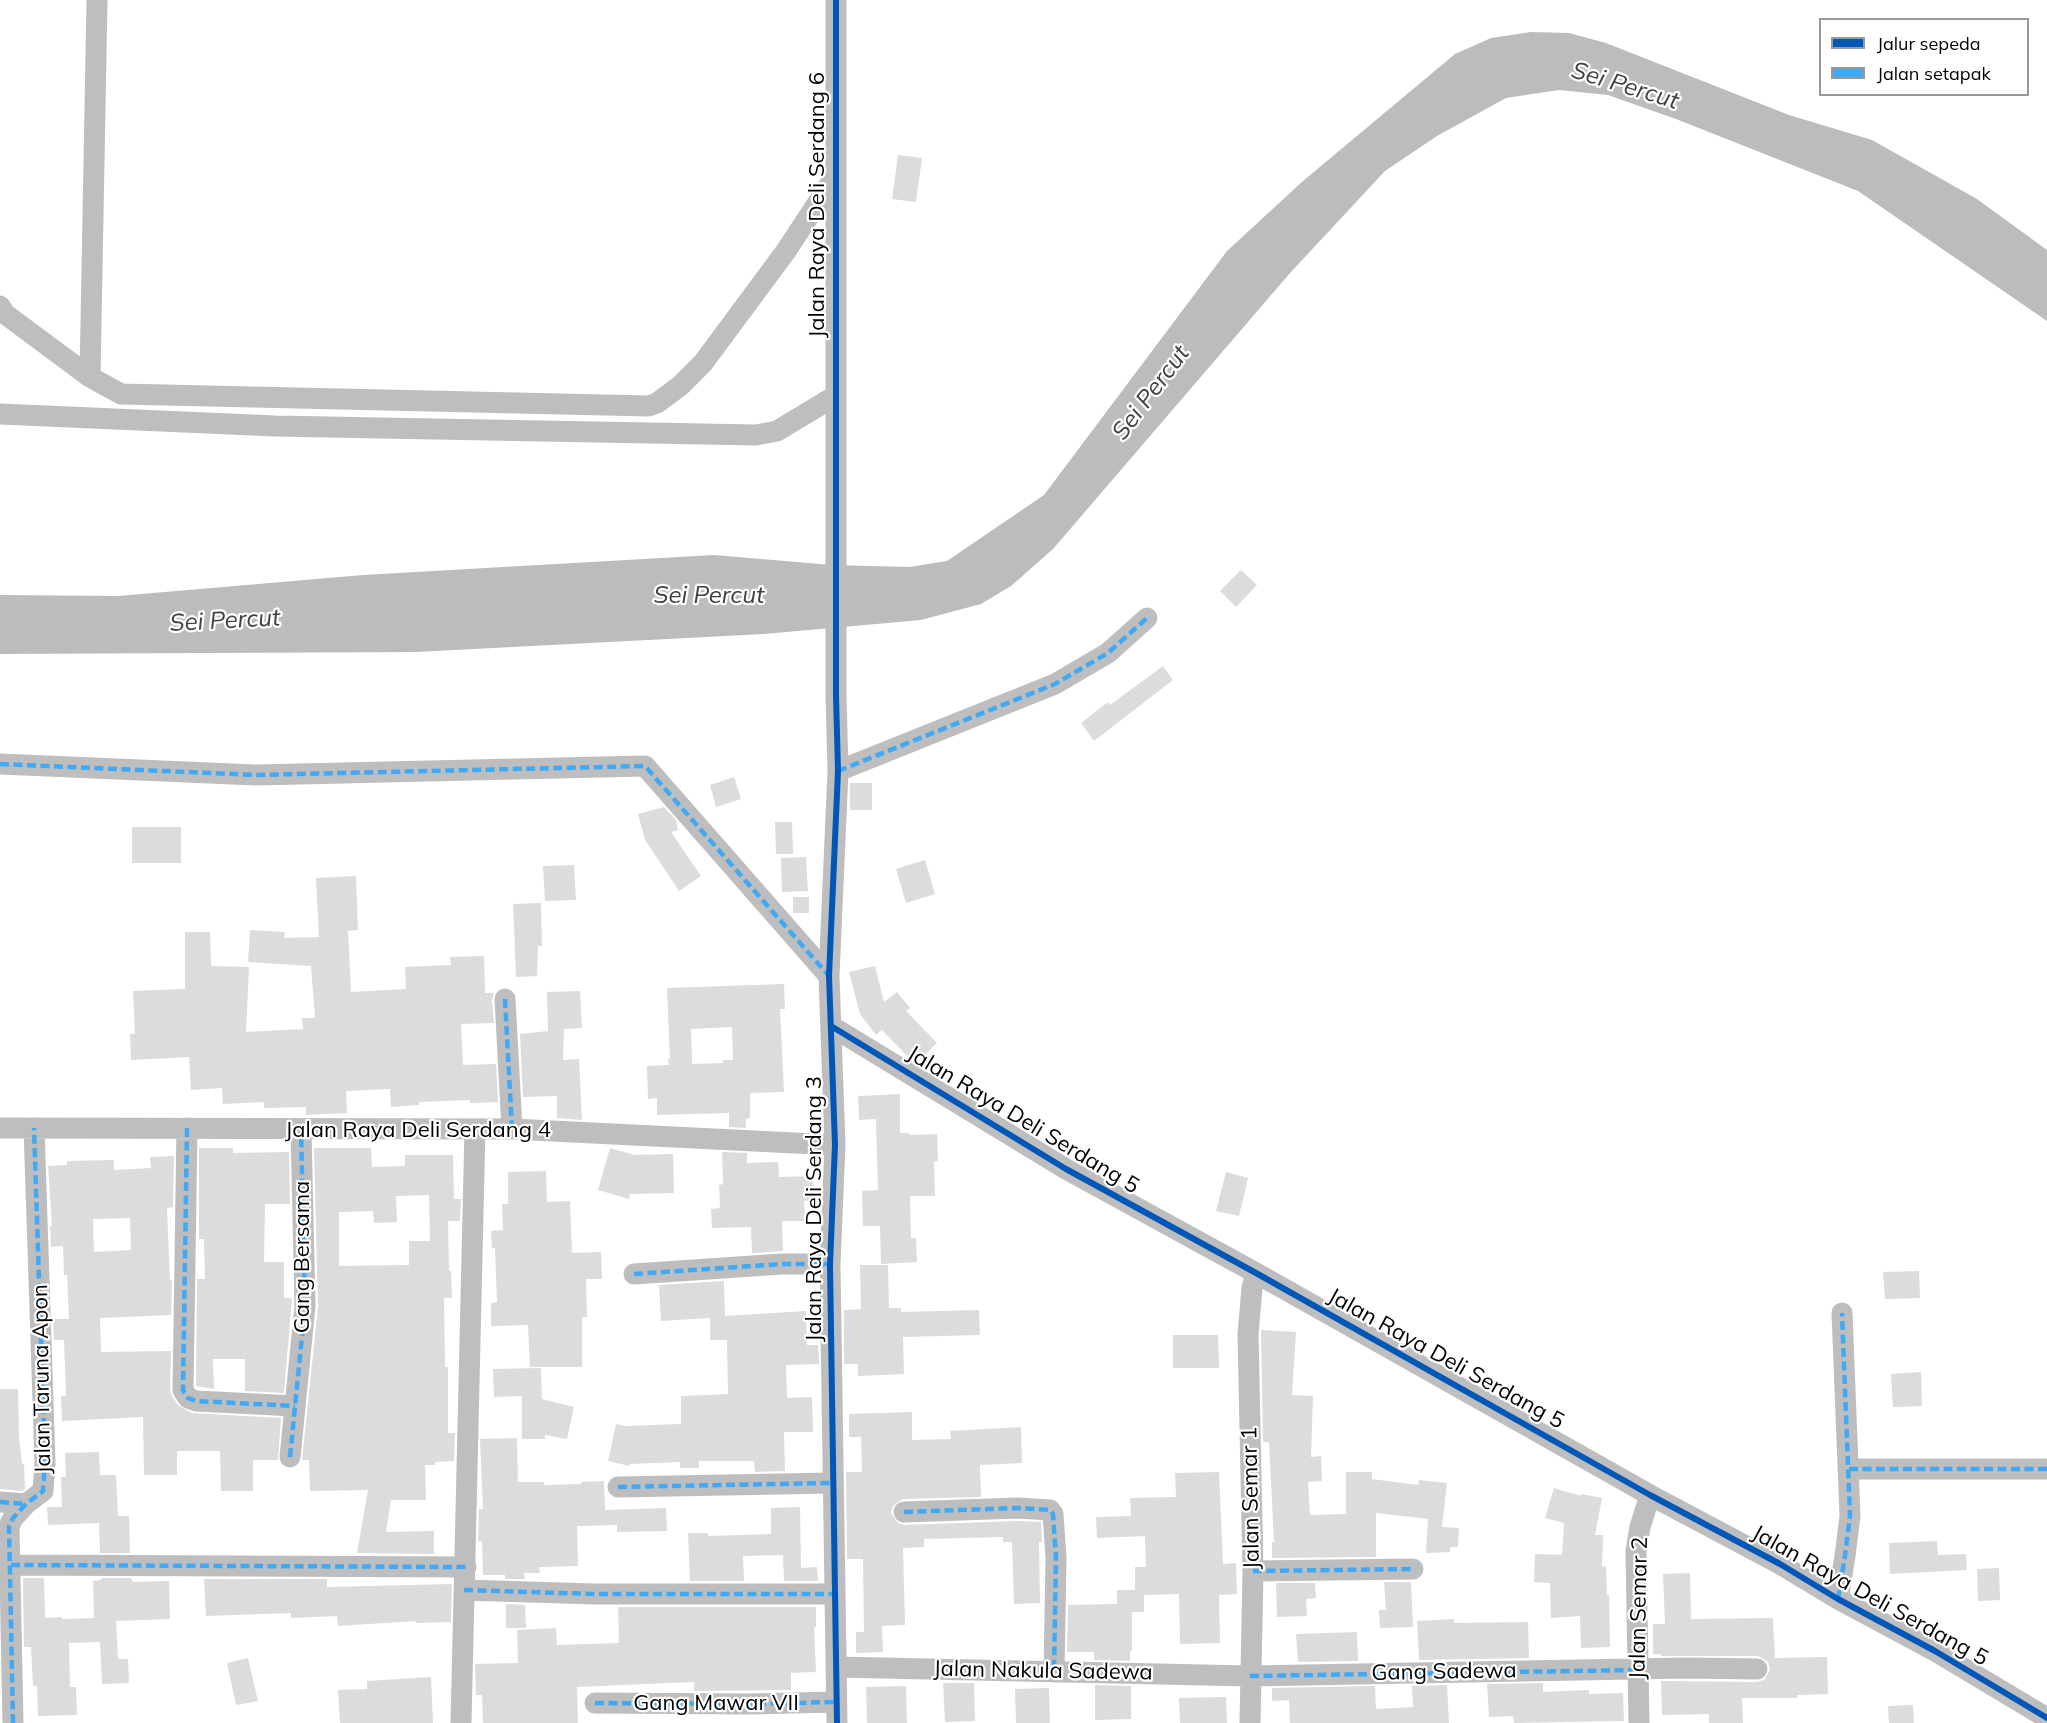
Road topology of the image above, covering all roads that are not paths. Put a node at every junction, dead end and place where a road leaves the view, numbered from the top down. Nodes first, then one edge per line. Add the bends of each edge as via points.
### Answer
1 (97, 0) edge
2 (836, 0) edge
3 (836, 175) junction
4 (0, 306) edge
5 (90, 377) junction
6 (835, 403) junction
7 (0, 414) edge
8 (1147, 618) dead end
9 (836, 696) joint
10 (0, 764) edge
11 (838, 771) junction
12 (829, 976) junction
13 (505, 999) dead end
14 (831, 1026) junction
15 (0, 1128) edge
16 (34, 1128) junction
17 (187, 1128) junction
18 (475, 1129) junction
19 (512, 1129) junction
20 (301, 1130) junction
21 (835, 1145) junction
22 (830, 1264) junction
23 (634, 1274) dead end
24 (1254, 1280) junction
25 (1842, 1313) dead end
26 (295, 1406) junction
27 (290, 1457) dead end
28 (1849, 1468) junction
29 (2047, 1468) edge
30 (832, 1483) junction
31 (618, 1487) dead end
32 (1649, 1498) junction
33 (0, 1502) edge
34 (26, 1504) junction
35 (904, 1512) dead end
36 (11, 1566) junction
37 (466, 1567) junction
38 (1413, 1569) dead end
39 (1253, 1571) junction
40 (465, 1590) junction
41 (835, 1594) junction
42 (1838, 1599) junction
43 (836, 1667) junction
44 (1757, 1669) dead end
45 (1638, 1670) junction
46 (1054, 1672) junction
47 (1250, 1676) junction
48 (595, 1703) dead end
49 (836, 1713) edge
50 (2047, 1718) edge
51 (13, 1723) edge
52 (460, 1723) edge
53 (1250, 1723) edge
54 (1639, 1723) edge

1 - 5 street
2 - 3 street, Jalan Raya Deli Serdang 6
3 - 5 street via 786,251 703,363 680,386 649,406 126,395
3 - 6 street, Jalan Raya Deli Serdang 6
4 - 5 street via 5,314
6 - 7 street via 777,431 756,435 275,426
6 - 9 street, Jalan Raya Deli Serdang 6
8 - 11 street via 1108,653 1055,684
9 - 11 street, Jalan Raya Deli Serdang 3
10 - 12 street via 256,775 645,766
11 - 12 street, Jalan Raya Deli Serdang 3
12 - 14 street, Jalan Raya Deli Serdang 3
13 - 19 street
14 - 21 street, Jalan Raya Deli Serdang 3
14 - 24 street, Jalan Raya Deli Serdang 5
15 - 16 street, Jalan Raya Deli Serdang 4
16 - 17 street, Jalan Raya Deli Serdang 4
16 - 34 street, Jalan Taruna Apon via 45,1462 43,1491
17 - 20 street, Jalan Raya Deli Serdang 4
17 - 26 street via 183,1390 196,1401
18 - 19 street, Jalan Raya Deli Serdang 4
18 - 20 street, Jalan Raya Deli Serdang 4
18 - 37 street
19 - 21 street, Jalan Raya Deli Serdang 4
20 - 26 street, Gang Bersama via 305,1306
21 - 22 street, Jalan Raya Deli Serdang 3
22 - 23 street
22 - 30 street, Jalan Raya Deli Serdang 3
24 - 32 street, Jalan Raya Deli Serdang 5
24 - 39 street, Jalan Semar 1 via 1248,1334
25 - 28 street
26 - 27 street, Gang Bersama
28 - 29 street
28 - 42 street via 1850,1516
30 - 31 street
30 - 41 street, Jalan Raya Deli Serdang 3
32 - 42 street, Jalan Raya Deli Serdang 5 via 1780,1564
32 - 45 street, Jalan Semar 2 via 1636,1551
33 - 34 street
34 - 36 street, Jalan Taruna Apon via 9,1526
35 - 46 street via 1050,1510 1056,1558
36 - 37 street
36 - 51 street, Jalan Taruna Apon
37 - 40 street
38 - 39 street
39 - 47 street, Jalan Semar 1
40 - 41 street
40 - 52 street
41 - 43 street, Jalan Raya Deli Serdang 3
42 - 50 street, Jalan Raya Deli Serdang 5
43 - 46 street, Jalan Nakula Sadewa
43 - 49 street, Jalan Raya Deli Serdang 3
44 - 45 street, Gang Sadewa
45 - 47 street, Gang Sadewa
45 - 54 street, Jalan Semar 2
46 - 47 street, Jalan Nakula Sadewa
47 - 53 street, Jalan Semar 1
48 - 49 street, Gang Mawar VII via 750,1704

